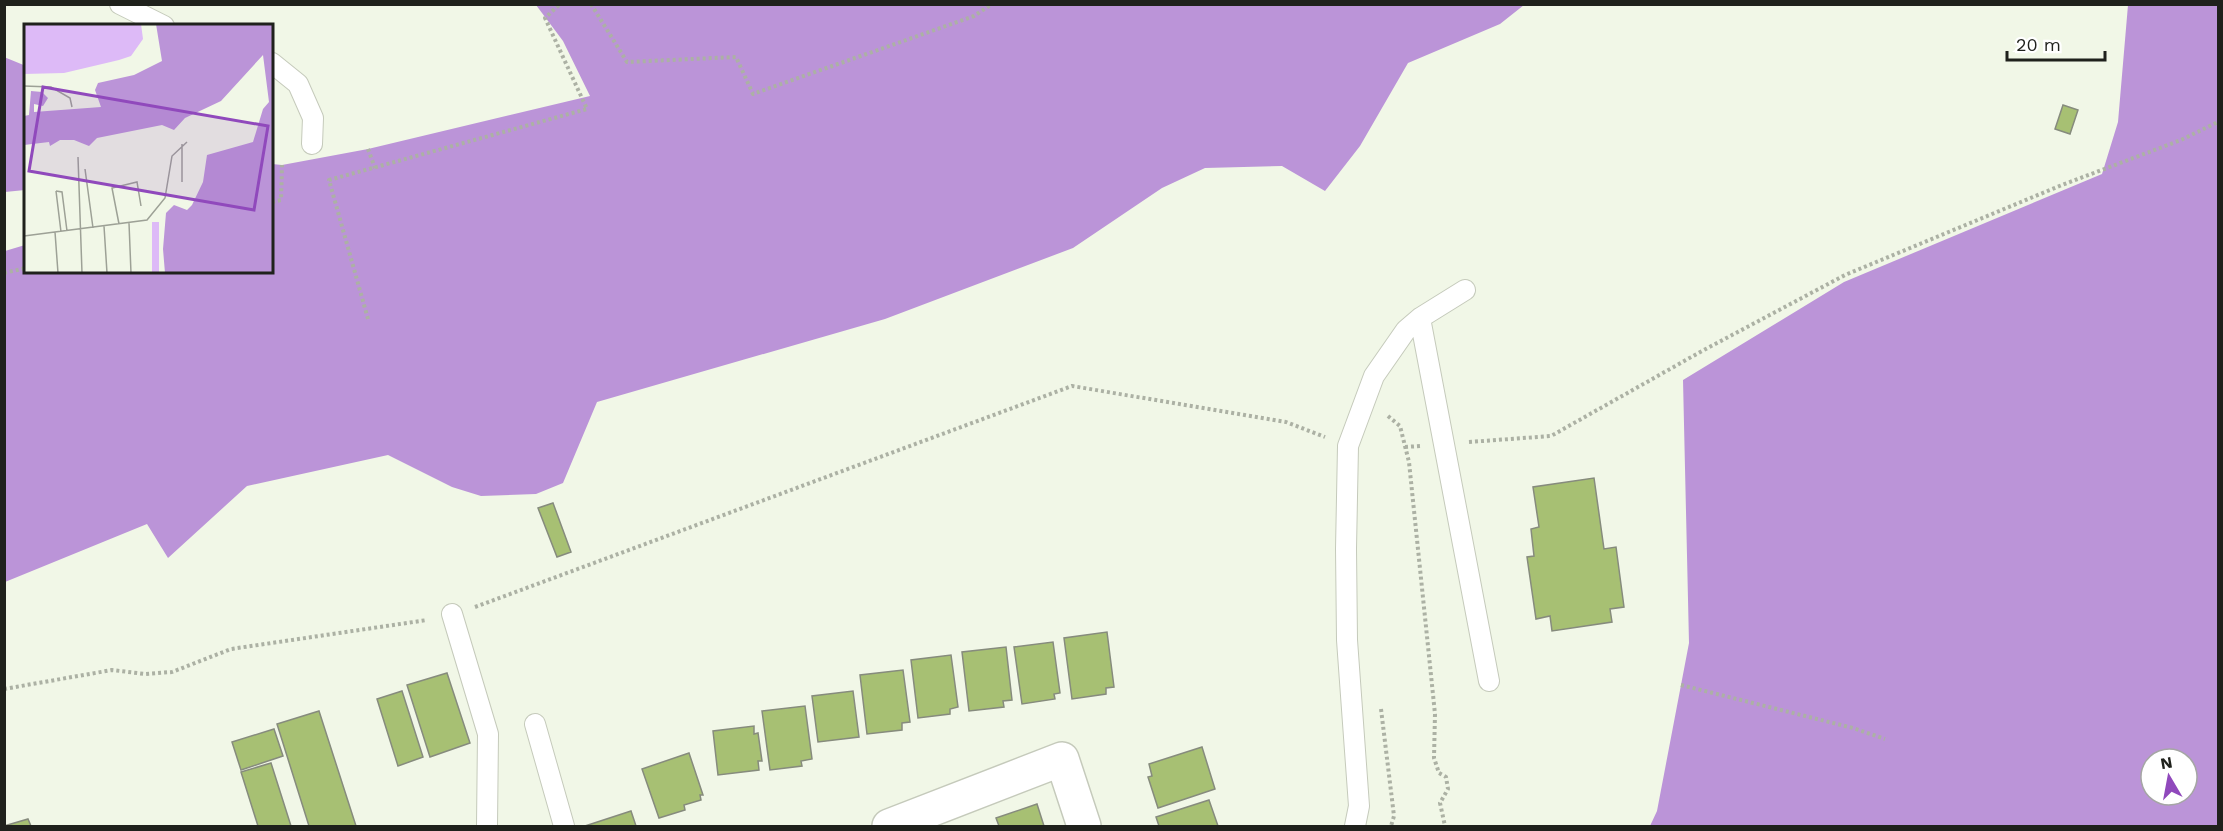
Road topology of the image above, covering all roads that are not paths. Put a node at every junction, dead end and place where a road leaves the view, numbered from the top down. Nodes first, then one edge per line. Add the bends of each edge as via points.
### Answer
1 (120, 4) edge
2 (160, 24) edge
3 (273, 64) edge
4 (312, 144) dead end
5 (1465, 290) dead end
6 (1420, 318) junction
7 (452, 614) road end
8 (1489, 681) dead end
9 (535, 724) dead end
10 (487, 826) edge
11 (564, 826) edge
12 (889, 826) edge
13 (1084, 826) edge
14 (1355, 826) edge

1 - 2 lane
3 - 4 lane via 298,84 313,118
5 - 6 lane
6 - 8 lane
6 - 14 lane via 1374,376 1348,446 1347,640 1359,806
7 - 10 lane via 488,734
9 - 11 lane
12 - 13 street via 1062,759

